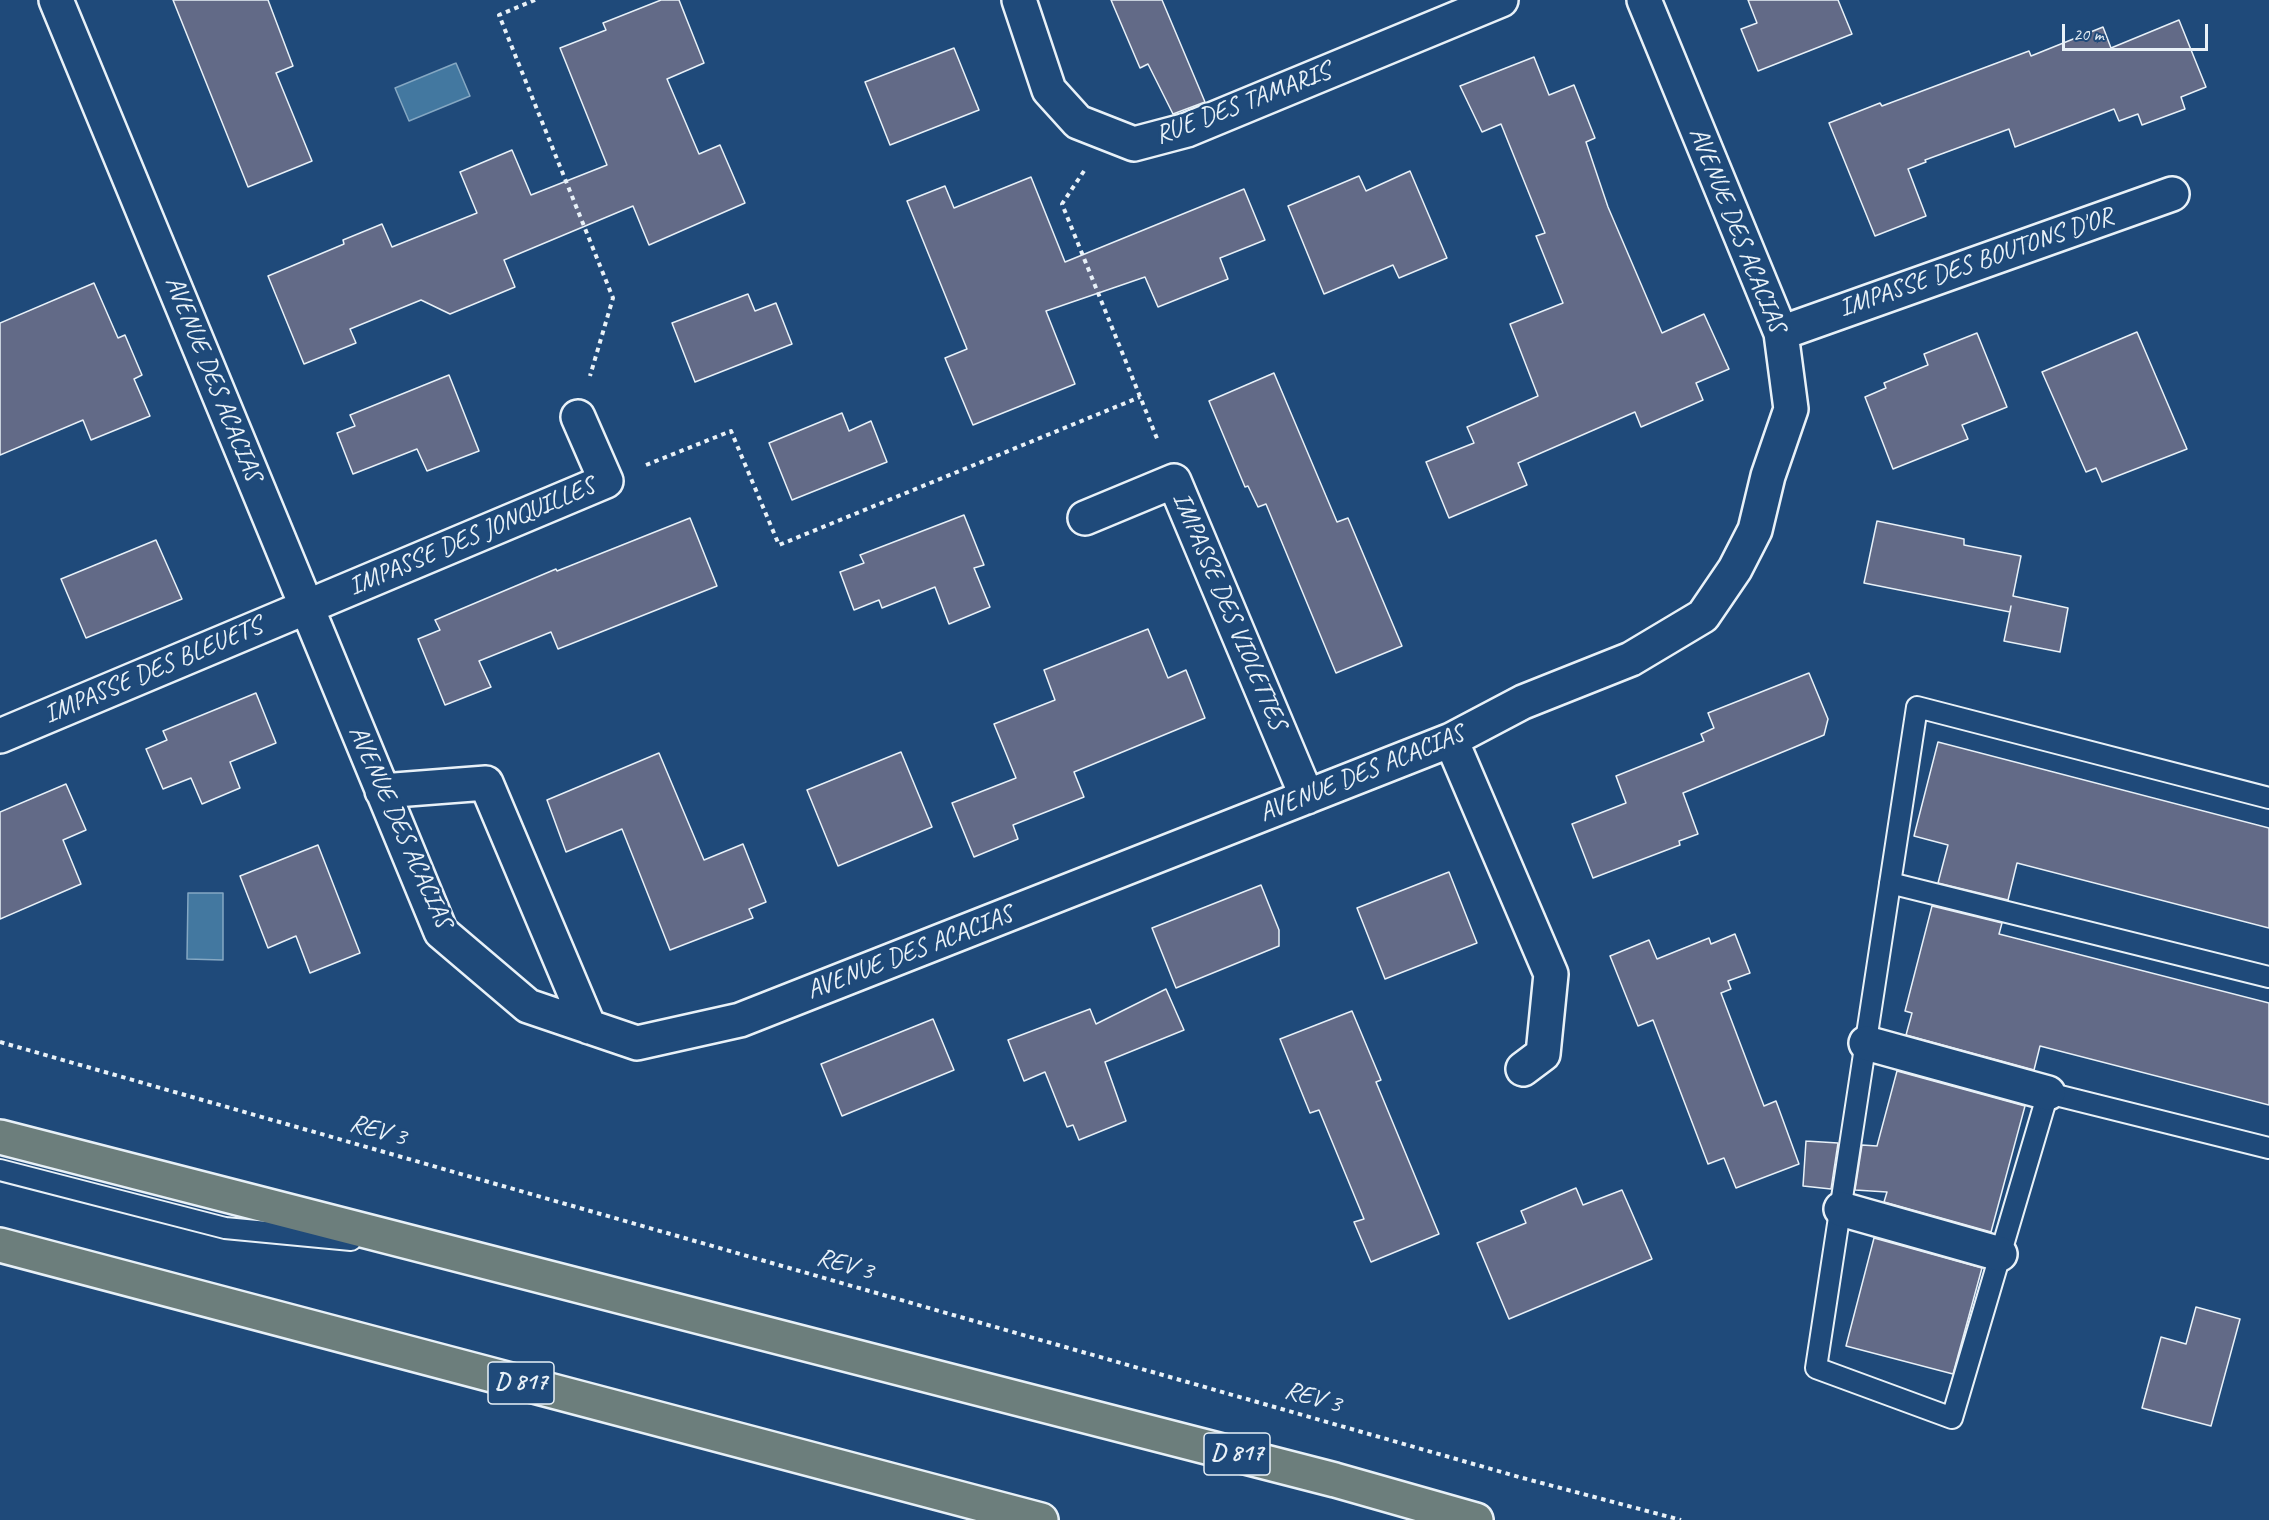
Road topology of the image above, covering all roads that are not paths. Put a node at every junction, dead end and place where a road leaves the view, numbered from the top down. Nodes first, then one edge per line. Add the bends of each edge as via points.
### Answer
1 (57, 0) edge
2 (1019, 0) edge
3 (1501, 0) edge
4 (1644, 0) edge
5 (2172, 194) dead end
6 (1781, 333) junction
7 (578, 417) road end
8 (1084, 518) dead end
9 (306, 606) junction
10 (0, 736) edge
11 (1451, 740) junction
12 (382, 791) junction
13 (1307, 797) junction
14 (2269, 798) edge
15 (1890, 883) junction
16 (2269, 977) edge
17 (589, 1027) junction
18 (1866, 1043) junction
19 (1523, 1069) dead end
20 (2048, 1093) junction
21 (0, 1137) edge
22 (2269, 1148) edge
23 (0, 1170) edge
24 (1841, 1209) junction
25 (0, 1245) edge
26 (431, 1248) junction
27 (2000, 1254) junction
28 (1041, 1520) edge
29 (1476, 1520) edge

1 - 9 street, AVENUE DES ACACIAS
2 - 3 street, RUE DES TAMARIS via 1048,90 1078,122 1134,144 1187,130
4 - 6 street, AVENUE DES ACACIAS
5 - 6 street, IMPASSE DES BOUTONS D'OR
6 - 11 street, AVENUE DES ACACIAS via 1791,409 1755,530 1735,569 1703,616 1631,659 1523,702
7 - 9 street, IMPASSE DES JONQUILLES via 606,481
8 - 13 street, IMPASSE DES VIOLETTES via 1174,481
9 - 10 street, IMPASSE DES BLEUETS
9 - 12 street, AVENUE DES ACACIAS
11 - 13 street, AVENUE DES ACACIAS
11 - 19 street via 1551,974 1542,1053
12 - 17 street, AVENUE DES ACACIAS via 441,932 528,1006
12 - 17 street via 486,783
13 - 17 street, AVENUE DES ACACIAS via 740,1020 637,1043
14 - 15 lane via 1917,707
15 - 16 lane
15 - 18 lane
18 - 20 street
18 - 24 lane
20 - 22 lane
20 - 27 lane
21 - 26 main road, D 817
23 - 26 lane via 225,1228
24 - 27 street
24 - 27 lane via 1816,1368 1952,1418
25 - 28 main road, D 817
26 - 29 main road, D 817 via 1323,1477

